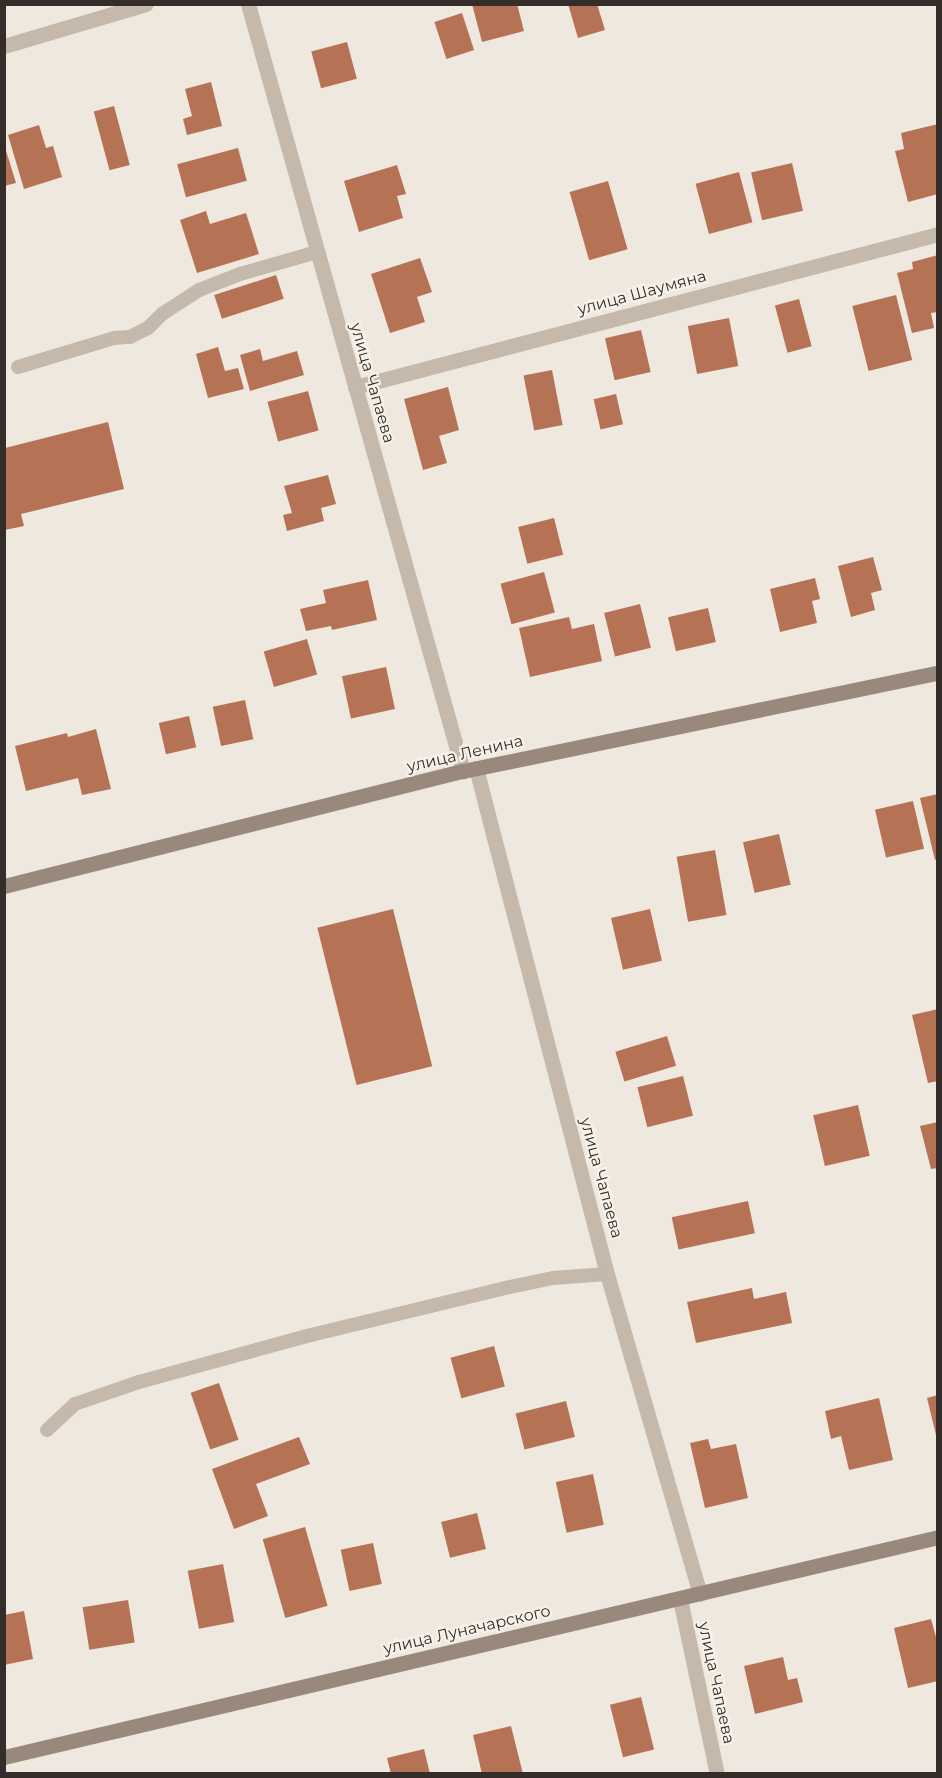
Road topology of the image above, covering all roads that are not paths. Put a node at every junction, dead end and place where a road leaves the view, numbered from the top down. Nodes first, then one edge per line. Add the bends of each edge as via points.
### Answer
1 (146, 4) edge
2 (248, 4) edge
3 (4, 46) edge
4 (938, 234) edge
5 (317, 252) junction
6 (18, 367) dead end
7 (355, 387) junction
8 (938, 673) edge
9 (470, 770) junction
10 (4, 886) edge
11 (607, 1274) junction
12 (46, 1430) dead end
13 (938, 1537) edge
14 (700, 1594) junction
15 (680, 1599) junction
16 (4, 1757) edge
17 (717, 1773) edge

1 - 3 street
2 - 5 street, улица Чапаева
4 - 7 street, улица Шаумяна
5 - 6 lane via 199,290 130,337
5 - 7 street, улица Чапаева
7 - 9 street, улица Чапаева
8 - 9 main road, улица Ленина
9 - 10 main road, улица Ленина
9 - 11 street, улица Чапаева
11 - 12 lane via 553,1278 505,1288 150,1379 75,1404
11 - 14 street, улица Чапаева
13 - 14 main road, улица Луначарского
14 - 15 main road, улица Луначарского
15 - 16 main road, улица Луначарского
15 - 17 street, улица Чапаева

